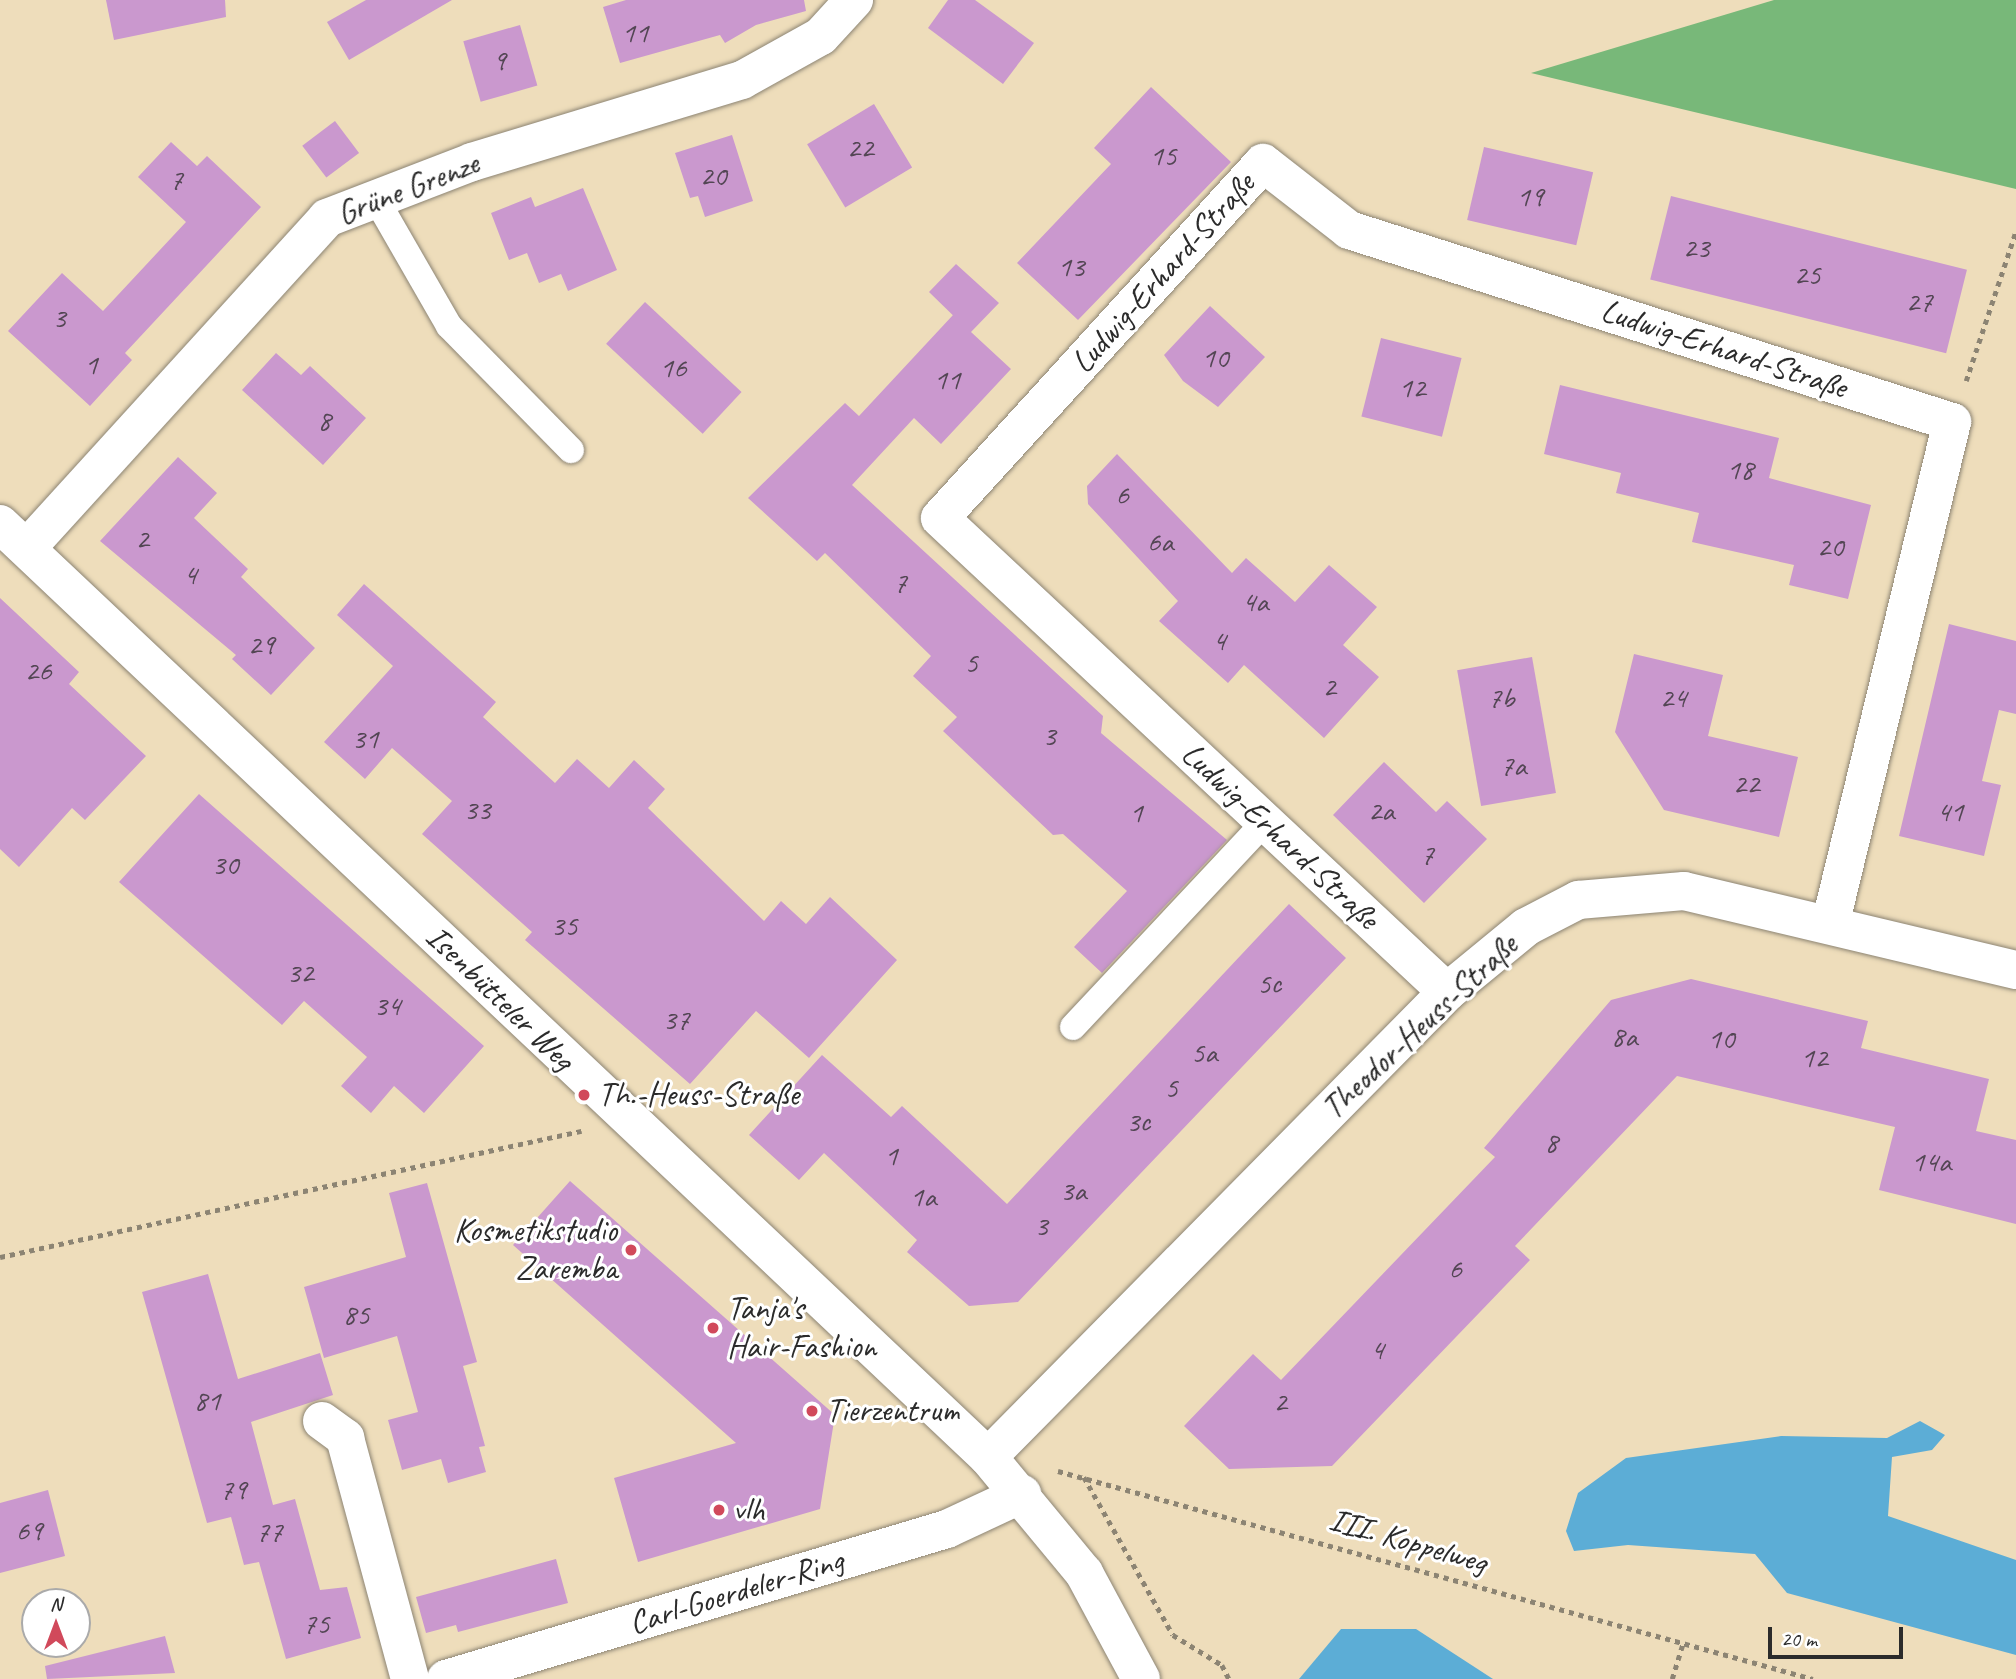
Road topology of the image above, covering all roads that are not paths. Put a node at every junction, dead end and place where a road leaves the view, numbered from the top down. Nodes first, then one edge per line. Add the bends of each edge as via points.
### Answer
1 (854, 0) edge
2 (376, 199) junction
3 (570, 450) dead end
4 (14, 536) edge
5 (1265, 822) junction
6 (1831, 922) junction
7 (2016, 970) edge
8 (1447, 992) junction
9 (1073, 1027) dead end
10 (321, 1421) dead end
11 (988, 1457) junction
12 (1022, 1494) junction
13 (410, 1679) edge
14 (446, 1679) edge
15 (1141, 1679) edge

1 - 2 street, Grüne Grenze via 821,36 741,80 472,162
2 - 3 lane via 449,326
2 - 4 street, Grüne Grenze via 327,218
4 - 11 street, Isenbütteler Weg
5 - 6 street, Ludwig-Erhard-Straße via 940,518 1263,163 1349,230 1952,422
5 - 8 street, Ludwig-Erhard-Straße
5 - 9 lane
6 - 7 street, Theodor-Heuss-Straße
6 - 8 street, Theodor-Heuss-Straße via 1684,891 1578,900 1526,928
8 - 11 street, Theodor-Heuss-Straße
10 - 13 street via 345,1438
11 - 12 street, Isenbütteler Weg
12 - 14 street, Carl-Goerdeler-Ring via 947,1529
12 - 15 street, Isenbütteler Weg via 1084,1573

